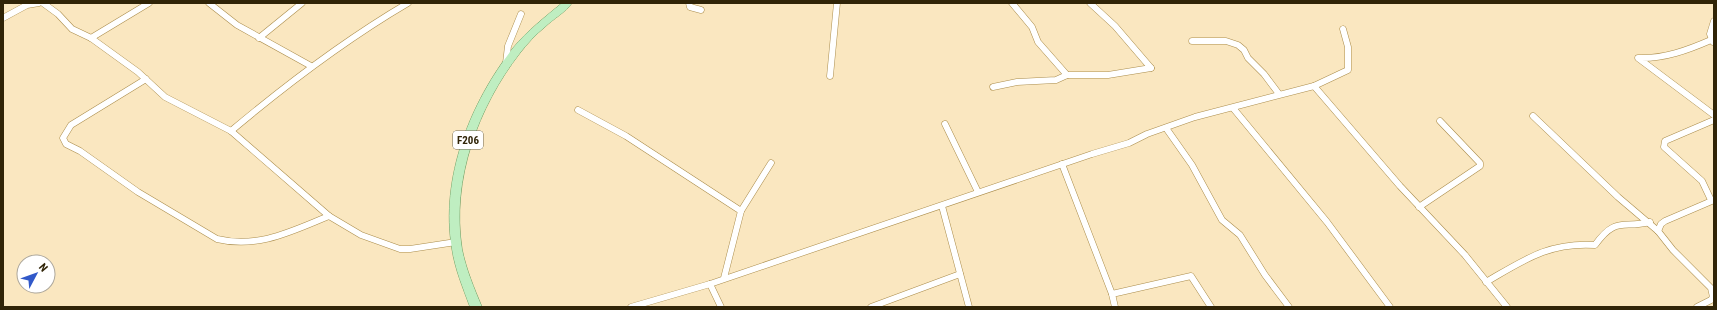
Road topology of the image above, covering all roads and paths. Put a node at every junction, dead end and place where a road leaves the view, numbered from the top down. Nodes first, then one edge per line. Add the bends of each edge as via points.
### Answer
1 (39, 3) edge
2 (43, 3) edge
3 (149, 3) edge
4 (302, 3) edge
5 (408, 3) edge
6 (568, 3) edge
7 (689, 3) edge
8 (837, 3) edge
9 (1012, 3) edge
10 (1090, 3) edge
11 (212, 4) edge
12 (701, 10) dead end
13 (521, 14) dead end
14 (3, 18) edge
15 (1714, 20) edge
16 (1343, 29) dead end
17 (91, 38) junction
18 (259, 38) junction
19 (1192, 41) dead end
20 (1713, 42) edge
21 (506, 64) junction
22 (311, 66) junction
23 (1067, 75) junction
24 (830, 76) dead end
25 (146, 79) junction
26 (1314, 86) junction
27 (993, 87) dead end
28 (1279, 94) junction
29 (1233, 108) junction
30 (578, 110) dead end
31 (1714, 115) edge
32 (1533, 116) dead end
33 (1714, 120) edge
34 (1440, 121) dead end
35 (945, 124) dead end
36 (1166, 128) junction
37 (231, 131) junction
38 (771, 162) dead end
39 (1062, 164) junction
40 (978, 192) junction
41 (1712, 200) edge
42 (942, 206) junction
43 (1420, 207) junction
44 (740, 211) junction
45 (329, 216) junction
46 (1651, 222) dead end
47 (1658, 231) junction
48 (456, 242) junction
49 (960, 274) junction
50 (724, 278) junction
51 (1486, 282) junction
52 (710, 284) junction
53 (1112, 294) junction
54 (476, 307) edge
55 (631, 307) edge
56 (721, 307) edge
57 (874, 307) edge
58 (969, 307) edge
59 (1115, 307) edge
60 (1212, 307) edge
61 (1288, 307) edge
62 (1390, 307) edge
63 (1507, 307) edge
64 (1697, 307) edge

1 - 14 street via 27,5
2 - 17 street via 72,29
3 - 17 street
4 - 18 street
5 - 22 street via 369,25
6 - 21 main road, F206 via 523,41
7 - 12 street via 690,7
8 - 24 street
9 - 23 street via 1032,27 1038,42
10 - 23 street via 1115,26 1151,68 1108,75
11 - 18 street via 237,25
13 - 21 street via 508,46
15 - 20 street via 1709,35
16 - 26 street via 1348,47 1348,70
17 - 25 street
18 - 22 street
19 - 28 street via 1226,41 1238,45
20 - 31 street via 1649,59 1638,58
21 - 48 main road, F206 via 478,109 462,156 455,197
22 - 37 street via 273,94
23 - 27 street via 1056,80 1018,82
25 - 37 street via 165,97
25 - 45 street via 71,125 63,138 66,144 138,192 226,242 263,240
26 - 28 street
26 - 43 street
28 - 29 street
29 - 36 street via 1195,117
29 - 62 street via 1327,222
30 - 44 street via 626,136
32 - 47 street via 1618,197
33 - 41 street via 1686,130 1664,144 1667,150 1702,182
34 - 43 street via 1480,166
35 - 40 street
36 - 39 street via 1129,143
36 - 61 street via 1192,165 1222,220 1240,235
37 - 45 street
38 - 44 street
39 - 40 street
39 - 53 street
40 - 42 street
41 - 47 street via 1665,221
42 - 49 street
42 - 50 street
43 - 51 street via 1465,254
44 - 50 street
45 - 48 street via 361,235 400,249
46 - 51 street via 1642,225 1621,224 1605,230 1595,245 1565,244 1539,252
47 - 64 street via 1711,288 1711,300
48 - 54 main road, F206 via 460,265
49 - 57 street
49 - 58 street
50 - 52 street
51 - 63 street
52 - 55 street
52 - 56 street
53 - 59 street
53 - 60 street via 1191,276

